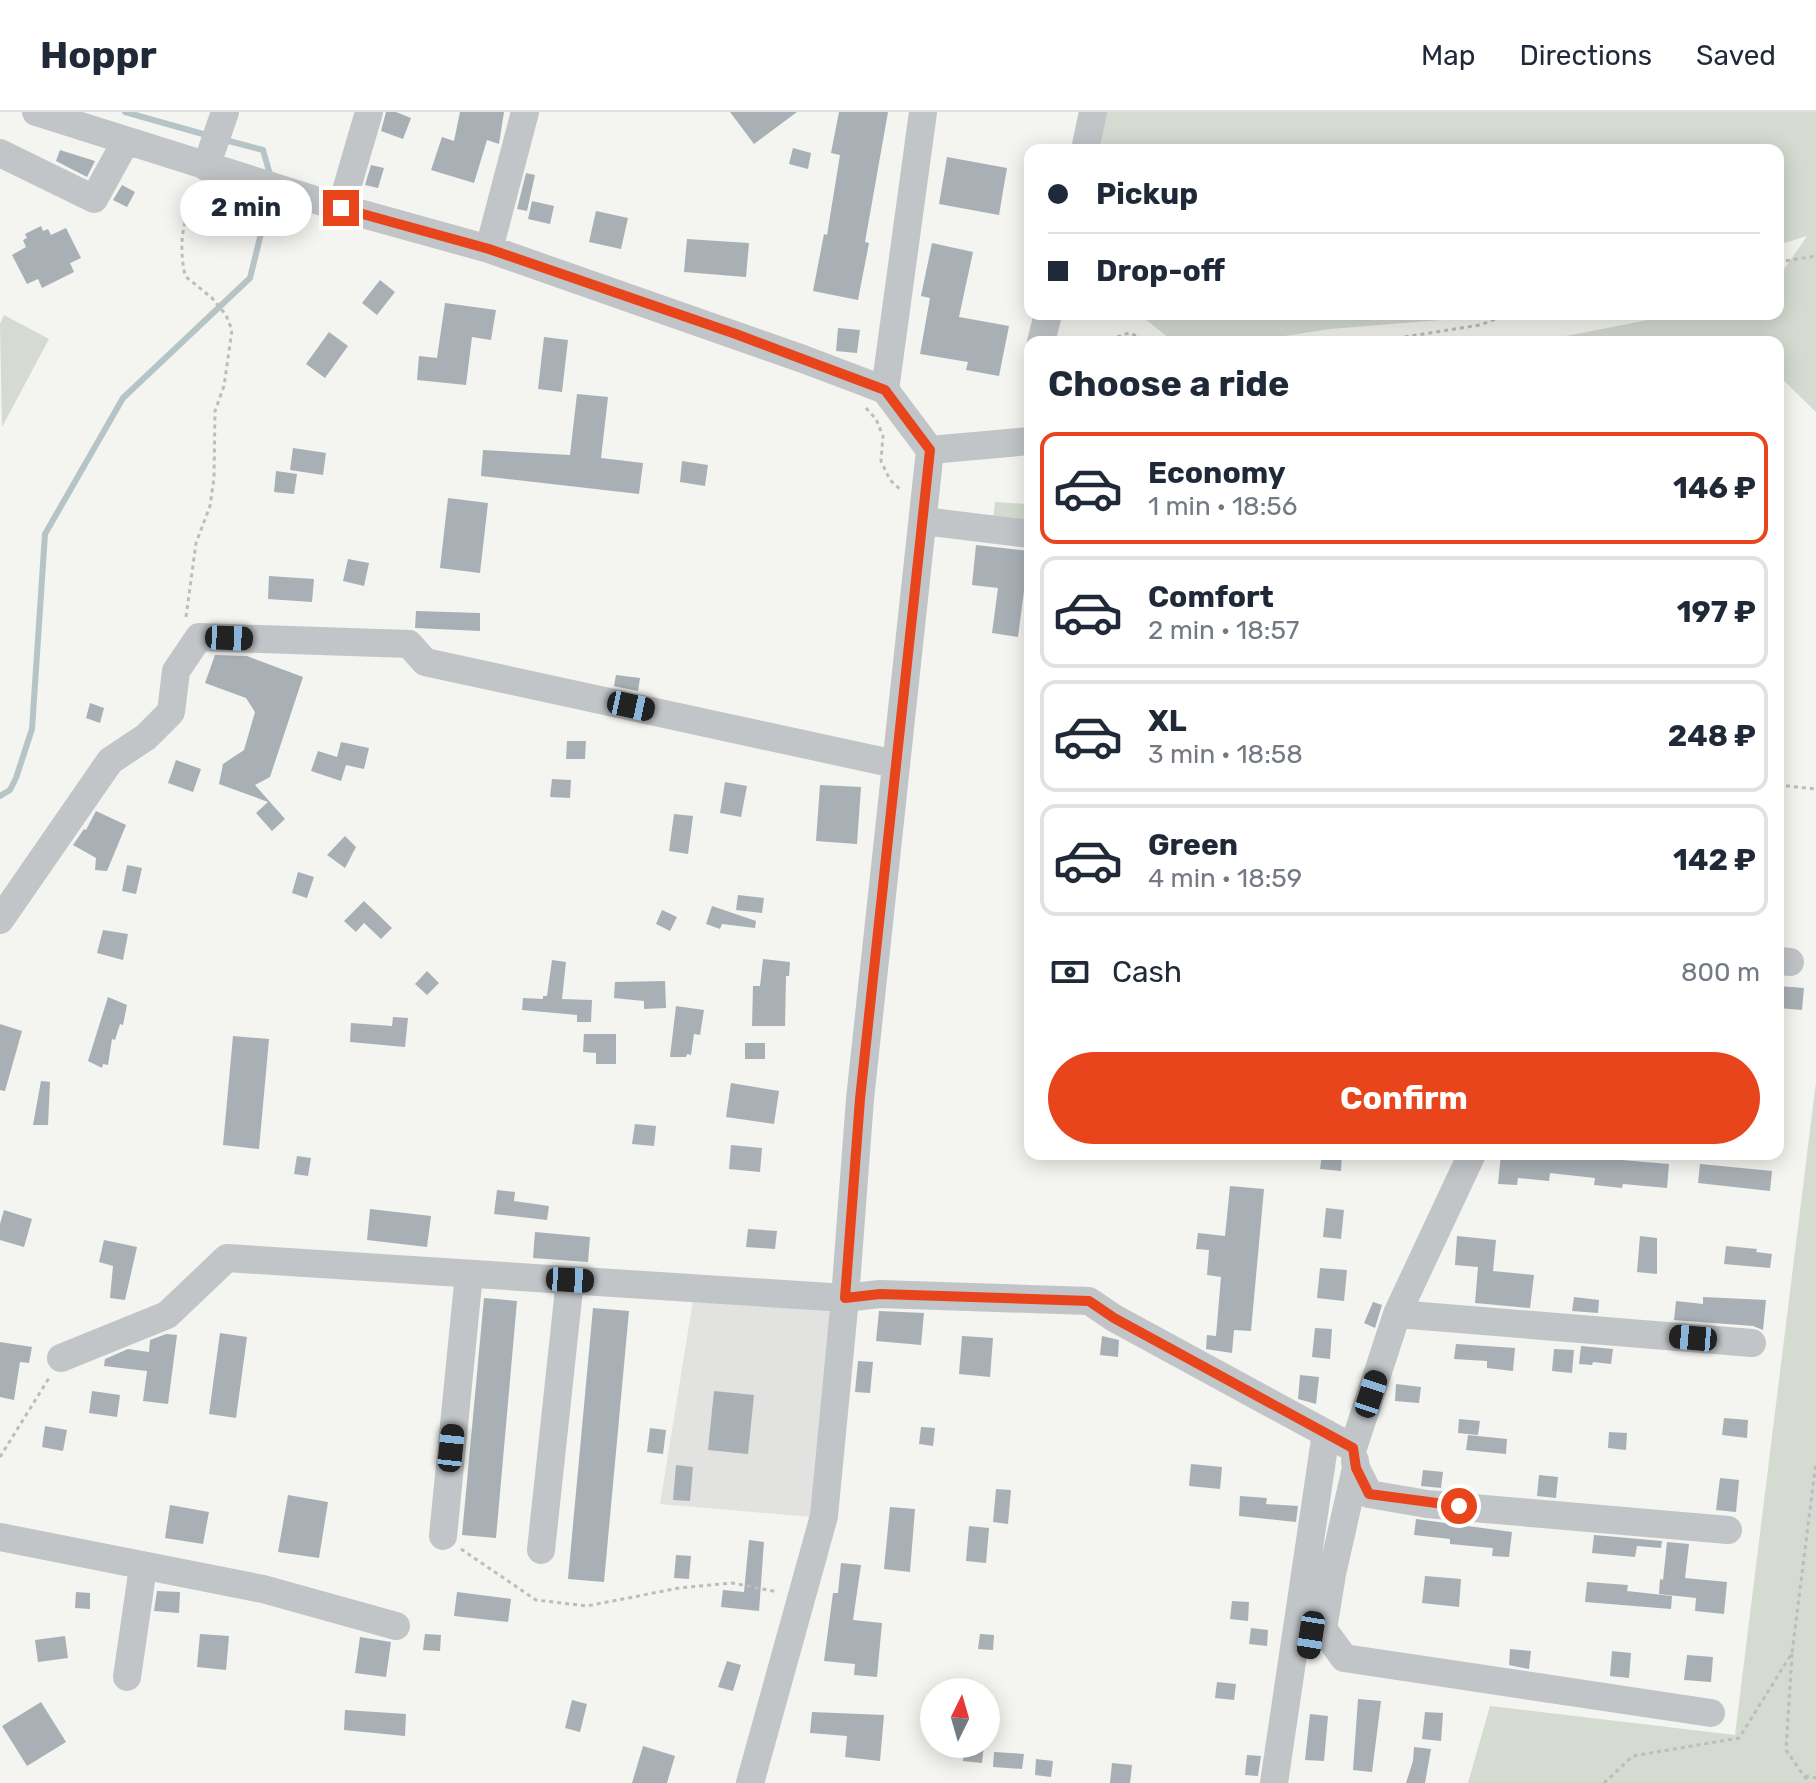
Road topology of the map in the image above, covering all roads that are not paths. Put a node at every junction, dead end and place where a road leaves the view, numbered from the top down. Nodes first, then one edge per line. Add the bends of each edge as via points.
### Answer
1 (36, 112) edge
2 (225, 112) edge
3 (369, 112) edge
4 (525, 112) edge
5 (923, 112) edge
6 (1093, 112) edge
7 (90, 121) edge
8 (126, 141) junction
9 (1086, 144) edge
10 (0, 153) edge
11 (206, 167) junction
12 (341, 208) junction
13 (489, 249) junction
14 (873, 396) junction
15 (1024, 442) edge
16 (930, 450) junction
17 (924, 521) junction
18 (1024, 533) edge
19 (895, 764) junction
20 (0, 920) edge
21 (1469, 1160) edge
22 (469, 1274) junction
23 (570, 1280) junction
24 (845, 1298) junction
25 (1397, 1314) junction
26 (1752, 1343) dead end
27 (61, 1358) road end
28 (1326, 1433) junction
29 (1354, 1458) junction
30 (1728, 1530) dead end
31 (443, 1536) road end
32 (0, 1537) edge
33 (541, 1550) dead end
34 (143, 1567) junction
35 (396, 1626) dead end
36 (1323, 1629) junction
37 (127, 1677) dead end
38 (1711, 1713) dead end
39 (750, 1783) edge
40 (1274, 1783) edge
41 (1288, 1783) edge

1 - 7 street
2 - 11 street
3 - 12 street
4 - 13 street
5 - 14 street
6 - 9 street
7 - 8 street
8 - 10 street via 94,199
8 - 11 street
11 - 12 street
12 - 13 street
13 - 14 street via 733,333
14 - 16 street
15 - 16 street
16 - 17 street
17 - 18 street
17 - 19 street
19 - 20 street via 425,662 409,644 199,637 176,671 171,712 110,761
19 - 24 street
21 - 25 street
22 - 23 street
22 - 27 street via 227,1258 167,1315
22 - 31 street
23 - 24 street
23 - 33 street
24 - 28 street via 880,1294 1089,1301
24 - 39 street via 824,1516
25 - 26 street
25 - 29 street
28 - 29 street
28 - 40 street
29 - 30 street via 1369,1494 1427,1504
29 - 36 street
32 - 34 street
34 - 35 street via 263,1589
34 - 37 street
36 - 38 street via 1344,1658
36 - 41 street via 1311,1635

